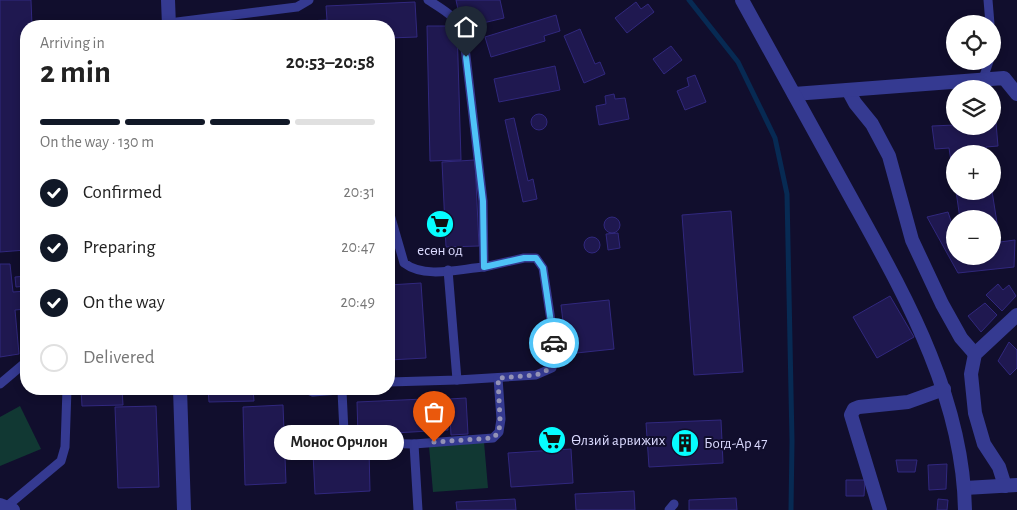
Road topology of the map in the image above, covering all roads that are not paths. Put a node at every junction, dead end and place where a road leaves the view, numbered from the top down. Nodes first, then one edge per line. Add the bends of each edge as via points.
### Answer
1 (168, 0) edge
2 (309, 0) edge
3 (428, 0) edge
4 (742, 0) edge
5 (988, 0) edge
6 (989, 15) edge
7 (170, 20) edge
8 (200, 20) edge
9 (986, 70) edge
10 (983, 79) junction
11 (848, 90) junction
12 (794, 94) junction
13 (1017, 94) edge
14 (395, 232) edge
15 (484, 267) junction
16 (448, 270) junction
17 (1017, 315) edge
18 (975, 354) junction
19 (20, 367) edge
20 (498, 378) junction
21 (457, 380) junction
22 (395, 382) edge
23 (0, 384) edge
24 (944, 389) junction
25 (67, 395) edge
26 (180, 395) edge
27 (347, 395) edge
28 (414, 444) junction
29 (1011, 485) edge
30 (965, 488) junction
31 (6, 508) edge
32 (184, 510) edge
33 (418, 510) edge
34 (880, 510) edge
35 (965, 510) edge

1 - 7 street
2 - 8 lane via 297,7
3 - 15 lane via 452,15 464,39 483,201
4 - 12 street
5 - 6 lane
9 - 10 lane
10 - 11 street
10 - 13 street via 1004,78
11 - 12 street
11 - 18 street via 889,156 912,240 942,304
12 - 24 street via 905,297
14 - 16 lane via 404,263 430,272
15 - 16 lane
15 - 20 lane via 536,258 543,268 556,354 552,368 536,375
16 - 21 lane
17 - 18 street
18 - 29 street via 971,374 975,413 984,444
19 - 23 lane
20 - 21 lane
20 - 28 lane via 499,432 493,438
21 - 22 lane
24 - 30 street via 957,436
24 - 34 street via 908,402 859,407 851,414
25 - 31 lane via 61,461
26 - 32 street
27 - 28 lane via 344,432 362,444
28 - 33 lane
29 - 30 street
30 - 35 street

